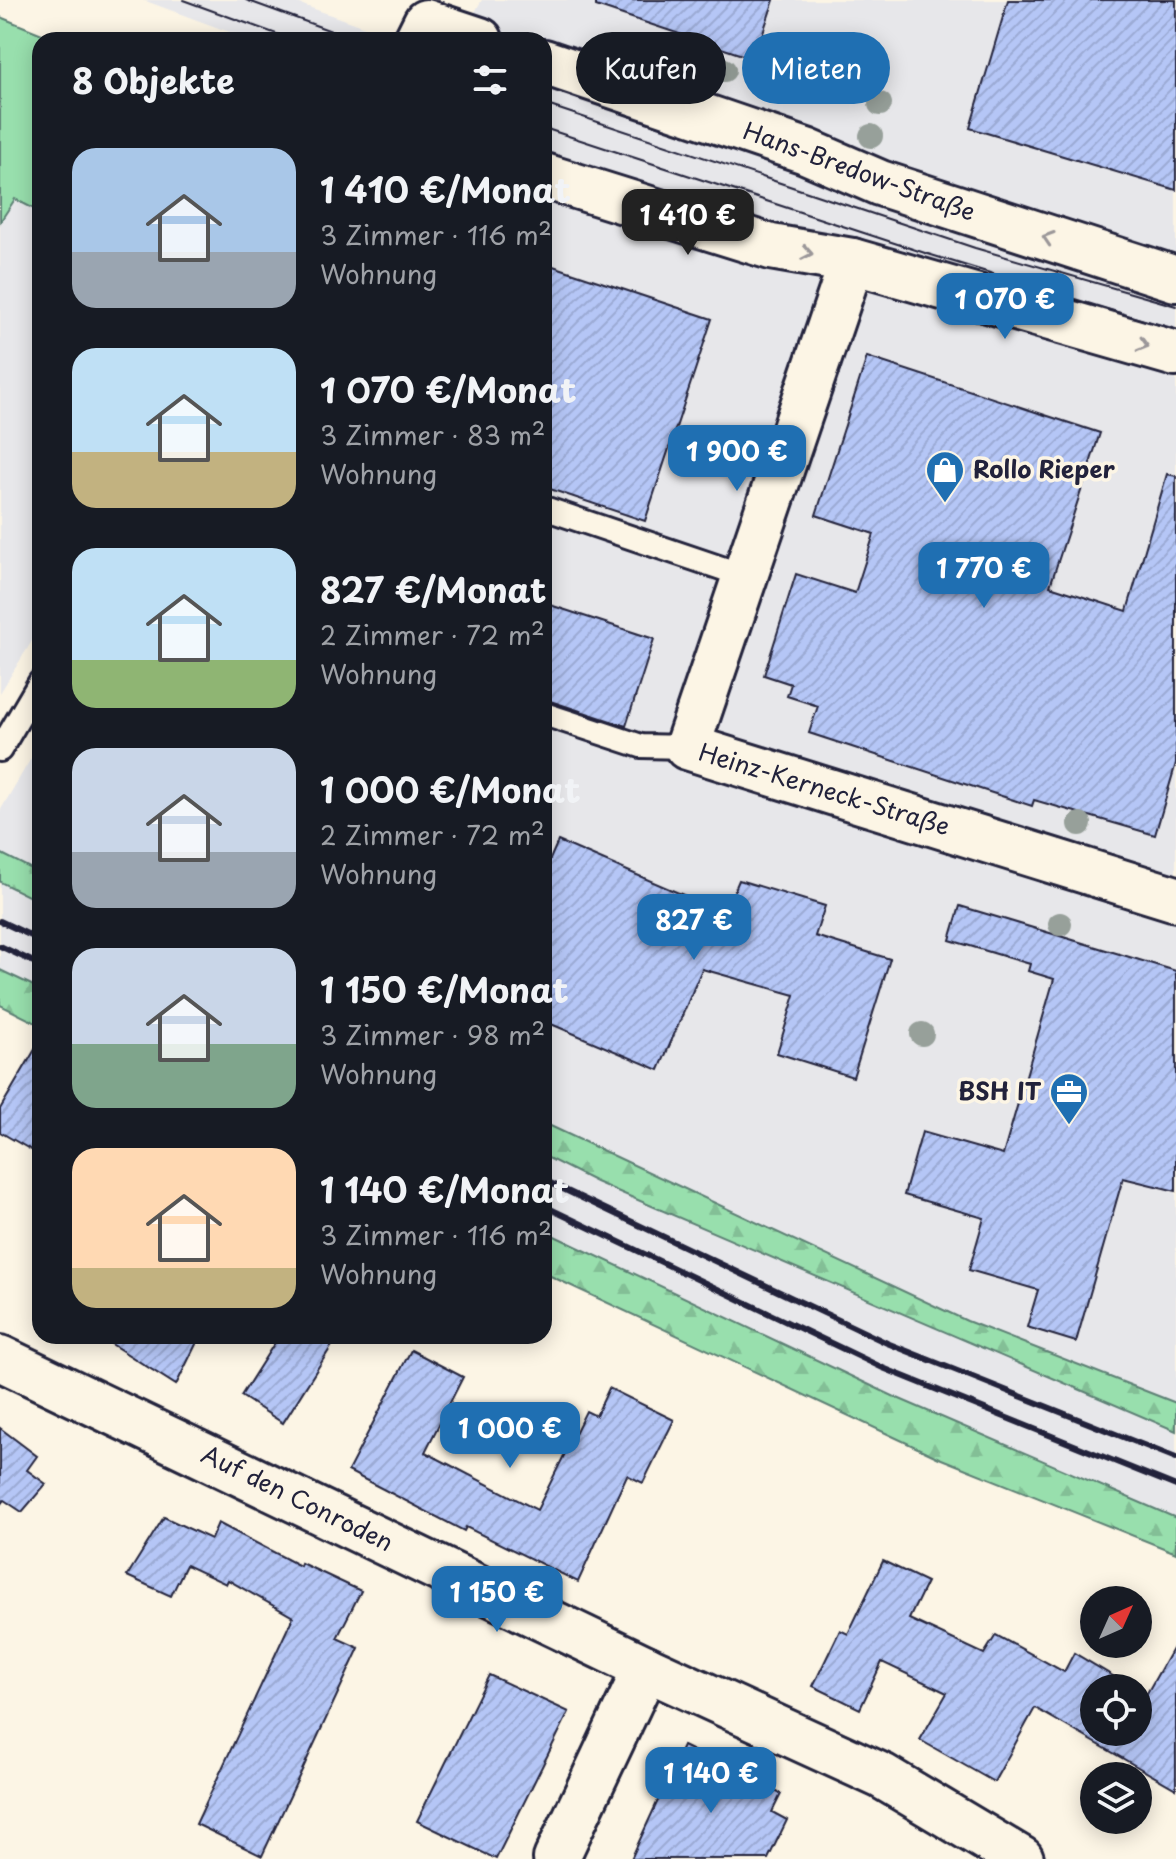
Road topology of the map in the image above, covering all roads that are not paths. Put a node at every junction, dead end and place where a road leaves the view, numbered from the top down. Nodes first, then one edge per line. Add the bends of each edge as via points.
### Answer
1 (421, 32) edge
2 (456, 32) edge
3 (552, 65) edge
4 (552, 179) edge
5 (852, 261) junction
6 (1176, 279) edge
7 (1176, 354) edge
8 (552, 511) edge
9 (745, 576) junction
10 (32, 696) edge
11 (552, 717) edge
12 (687, 747) junction
13 (0, 750) edge
14 (1176, 899) edge
15 (0, 1358) edge
16 (646, 1668) junction
17 (556, 1859) edge
18 (1021, 1859) edge

1 - 2 street via 426,22
6 -> 3 street, Hans-Bredow-Straße via 880,183 806,151
4 -> 5 street via 771,247
5 -> 7 street
5 - 9 street, Heinz-Kerneck-Straße
8 - 9 lane
9 - 12 street, Heinz-Kerneck-Straße
10 - 13 lane
11 - 12 lane via 641,746
12 - 14 street, Heinz-Kerneck-Straße
15 - 16 street, Auf den Conroden
16 - 17 street
16 - 18 street, Auf den Conroden via 882,1776

